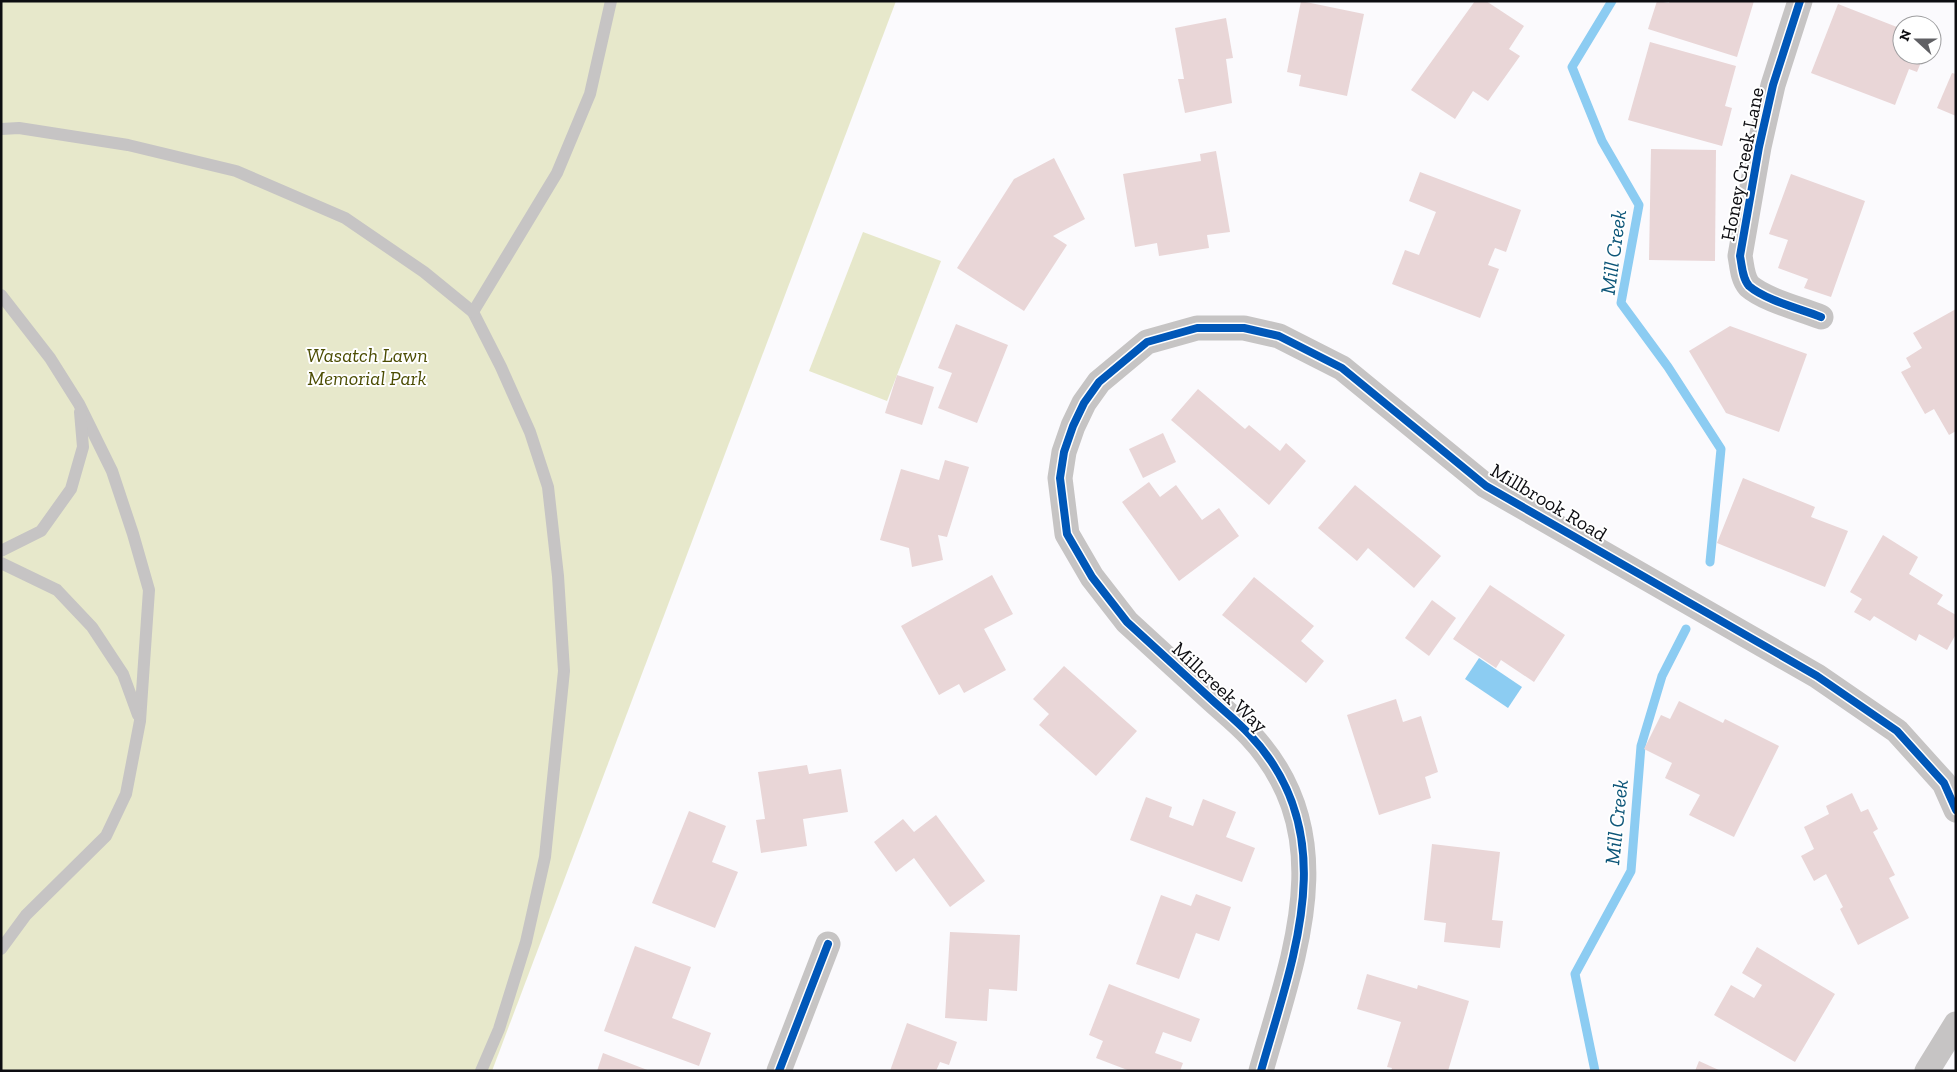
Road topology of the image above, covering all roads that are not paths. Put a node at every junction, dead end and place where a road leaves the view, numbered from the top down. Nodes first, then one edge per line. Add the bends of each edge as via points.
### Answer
1 (611, 1) edge
2 (1800, 1) edge
3 (1, 129) edge
4 (1, 295) edge
5 (473, 312) junction
6 (1821, 317) dead end
7 (1099, 382) joint
8 (79, 404) junction
9 (1, 551) edge
10 (1, 563) edge
11 (140, 721) junction
12 (1956, 810) edge
13 (828, 944) dead end
14 (1, 949) edge
15 (1956, 1024) edge
16 (481, 1071) edge
17 (779, 1071) edge
18 (1261, 1071) edge
19 (1927, 1071) edge

1 - 5 lane via 590,94 557,173
2 - 6 street, Honey Creek Lane via 1773,84 1740,256 1749,285 1765,295
3 - 5 lane via 19,128 128,145 236,171 346,218 424,272
4 - 8 lane via 50,358
5 - 16 lane via 530,432 548,487 564,671 545,857 526,942 499,1029
7 - 12 street, Millbrook Road via 1147,342 1197,328 1244,328 1279,336 1342,368 1486,486 1817,676 1897,731 1944,783
7 - 18 street, Millcreek Way via 1084,403 1064,452 1060,478 1067,534 1092,577 1127,622 1250,735 1265,754 1281,777 1302,833 1304,882 1298,941
8 - 9 lane via 83,447 71,489 41,531
8 - 11 lane via 112,471 149,590
10 - 11 lane via 57,590 92,627 123,674
11 - 14 lane via 126,794 106,836 26,915
13 - 17 street
15 - 19 street

